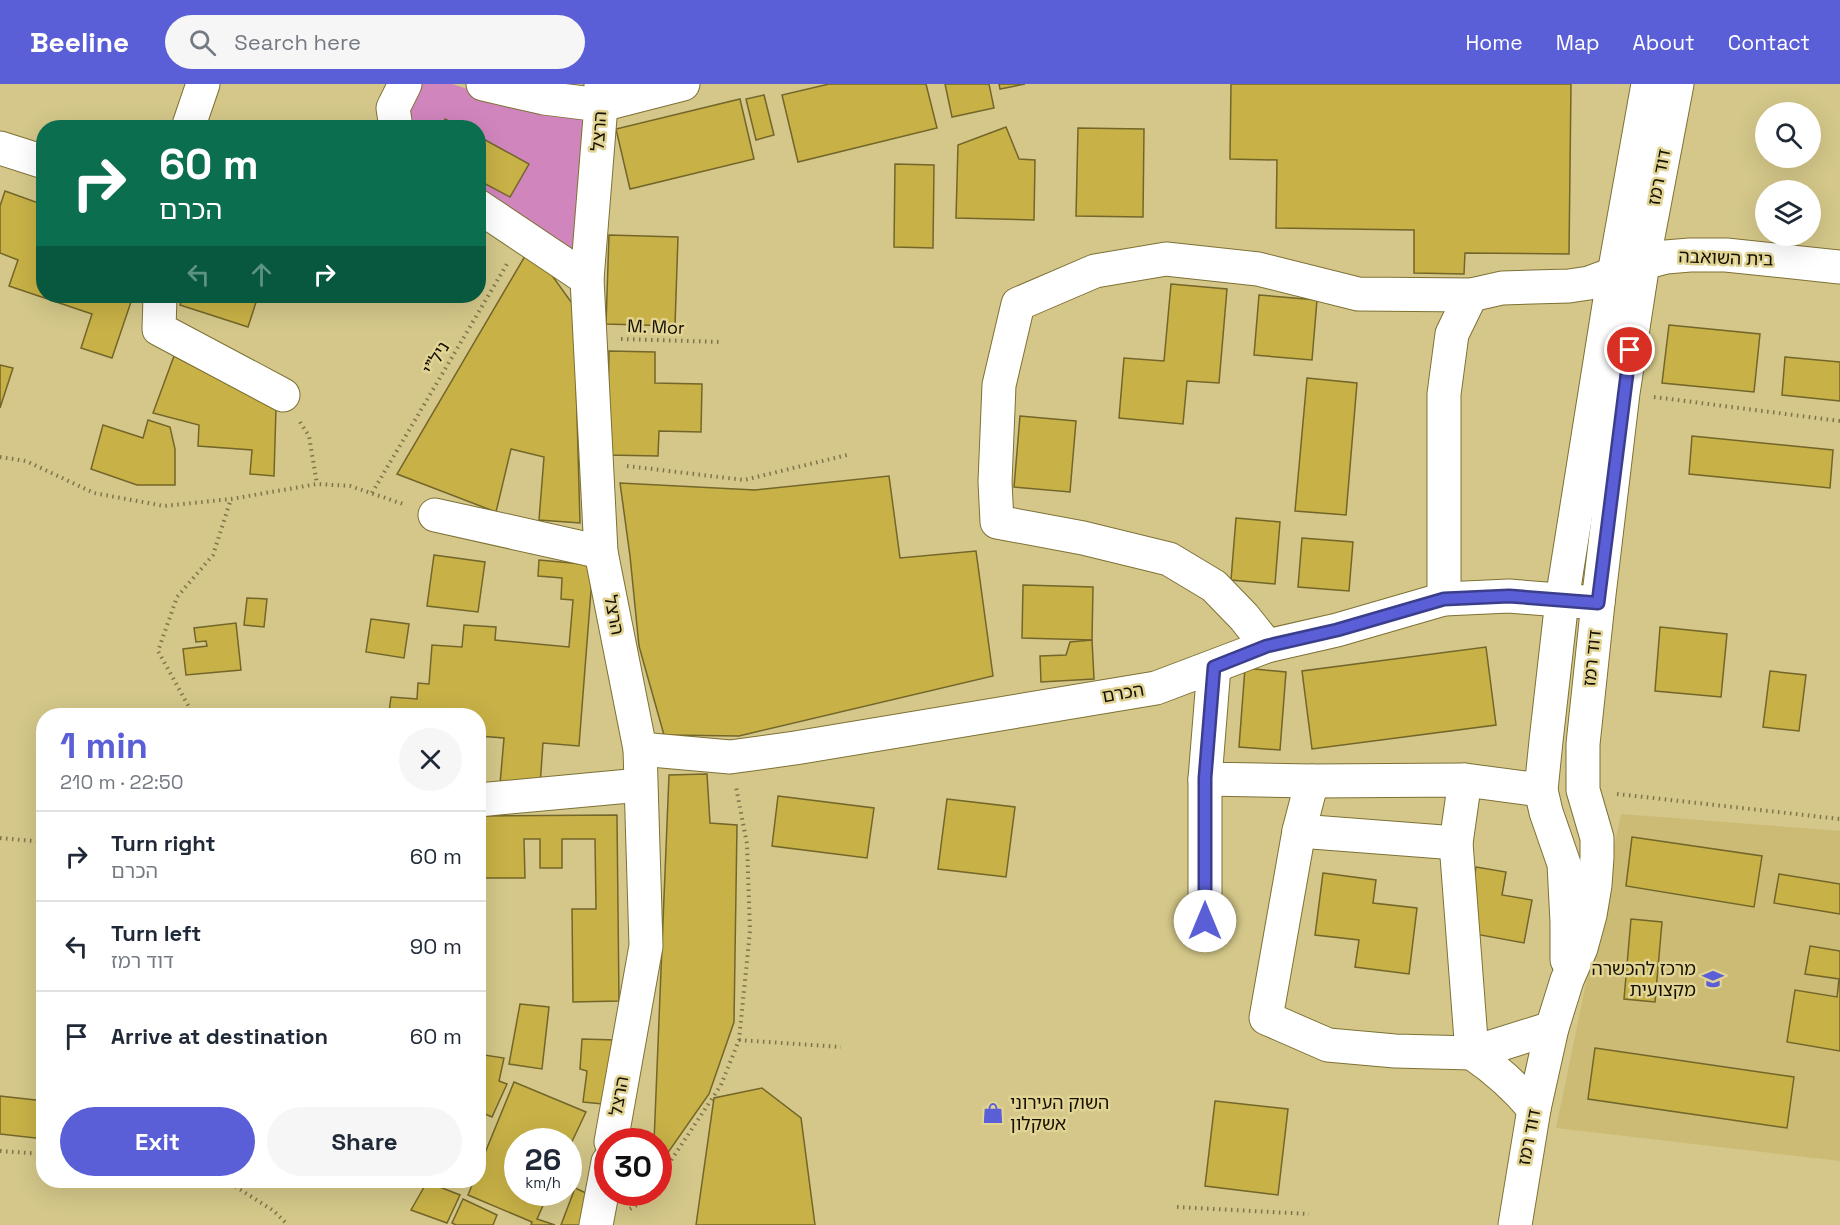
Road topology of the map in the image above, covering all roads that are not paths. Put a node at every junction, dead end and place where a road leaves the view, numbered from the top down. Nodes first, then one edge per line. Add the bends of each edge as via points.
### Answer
1 (203, 84) edge
2 (405, 84) edge
3 (483, 84) edge
4 (683, 84) edge
5 (1648, 84) edge
6 (1677, 84) edge
7 (601, 94) edge
8 (191, 120) edge
9 (395, 120) edge
10 (0, 148) edge
11 (36, 159) edge
12 (486, 212) edge
13 (1840, 267) edge
14 (1628, 268) junction
15 (587, 279) junction
16 (1471, 295) junction
17 (160, 303) edge
18 (283, 395) road end
19 (435, 515) road end
20 (601, 552) junction
21 (1444, 599) junction
22 (1562, 600) junction
23 (1598, 603) junction
24 (1267, 646) junction
25 (1214, 667) junction
26 (640, 749) junction
27 (1205, 778) junction
28 (1465, 780) junction
29 (1312, 781) junction
30 (640, 785) junction
31 (1541, 790) junction
32 (486, 799) edge
33 (1299, 831) junction
34 (1456, 843) junction
35 (1205, 921) dead end
36 (1567, 980) junction
37 (1552, 1028) junction
38 (1472, 1053) junction
39 (1534, 1109) junction
40 (614, 1128) edge
41 (600, 1206) edge
42 (596, 1225) edge
43 (1515, 1225) edge

1 - 8 street
2 - 9 street via 393,108
3 - 7 street via 544,98
4 - 7 street
5 - 14 street, דוד רמז
6 - 14 street, דוד רמז
7 - 15 street, הרצל
10 - 11 street
12 - 15 street
13 - 14 street, בית השואבה via 1726,255 1682,255
14 - 16 street, בית השואבה via 1589,283 1502,288
14 - 22 street, דוד רמז
14 - 23 street, דוד רמז via 1623,393
15 - 20 street, הרצל
16 - 21 street via 1452,334 1444,394
16 - 24 street, בית השואבה via 1358,294 1258,269 1166,259 1095,271 1018,303 999,385 997,522 1169,559 1214,586
17 - 18 street via 159,329
19 - 20 street
20 - 26 street, הרצל
21 - 22 street, הכרם via 1509,596
21 - 24 street, הכרם
22 - 23 street, הכרם
22 - 31 street, דוד רמז
23 - 36 street, דוד רמז via 1583,744 1583,790 1597,838 1598,857 1590,915
24 - 25 street, הכרם
25 - 26 street, הכרם via 1156,688 795,748 730,757
25 - 27 street
26 - 30 street, הרצל
27 - 29 street
27 - 35 street
28 - 29 street
28 - 31 street
28 - 34 street
29 - 33 street
30 - 32 street
30 - 40 street, הרצל via 646,946
31 - 36 street, דוד רמז via 1564,864
33 - 34 street
33 - 38 street via 1266,1018 1328,1045
34 - 38 street
36 - 37 street, דוד רמז
37 - 38 street
37 - 39 street, דוד רמז
38 - 39 street via 1501,1073
39 - 43 street, דוד רמז
41 - 42 street

